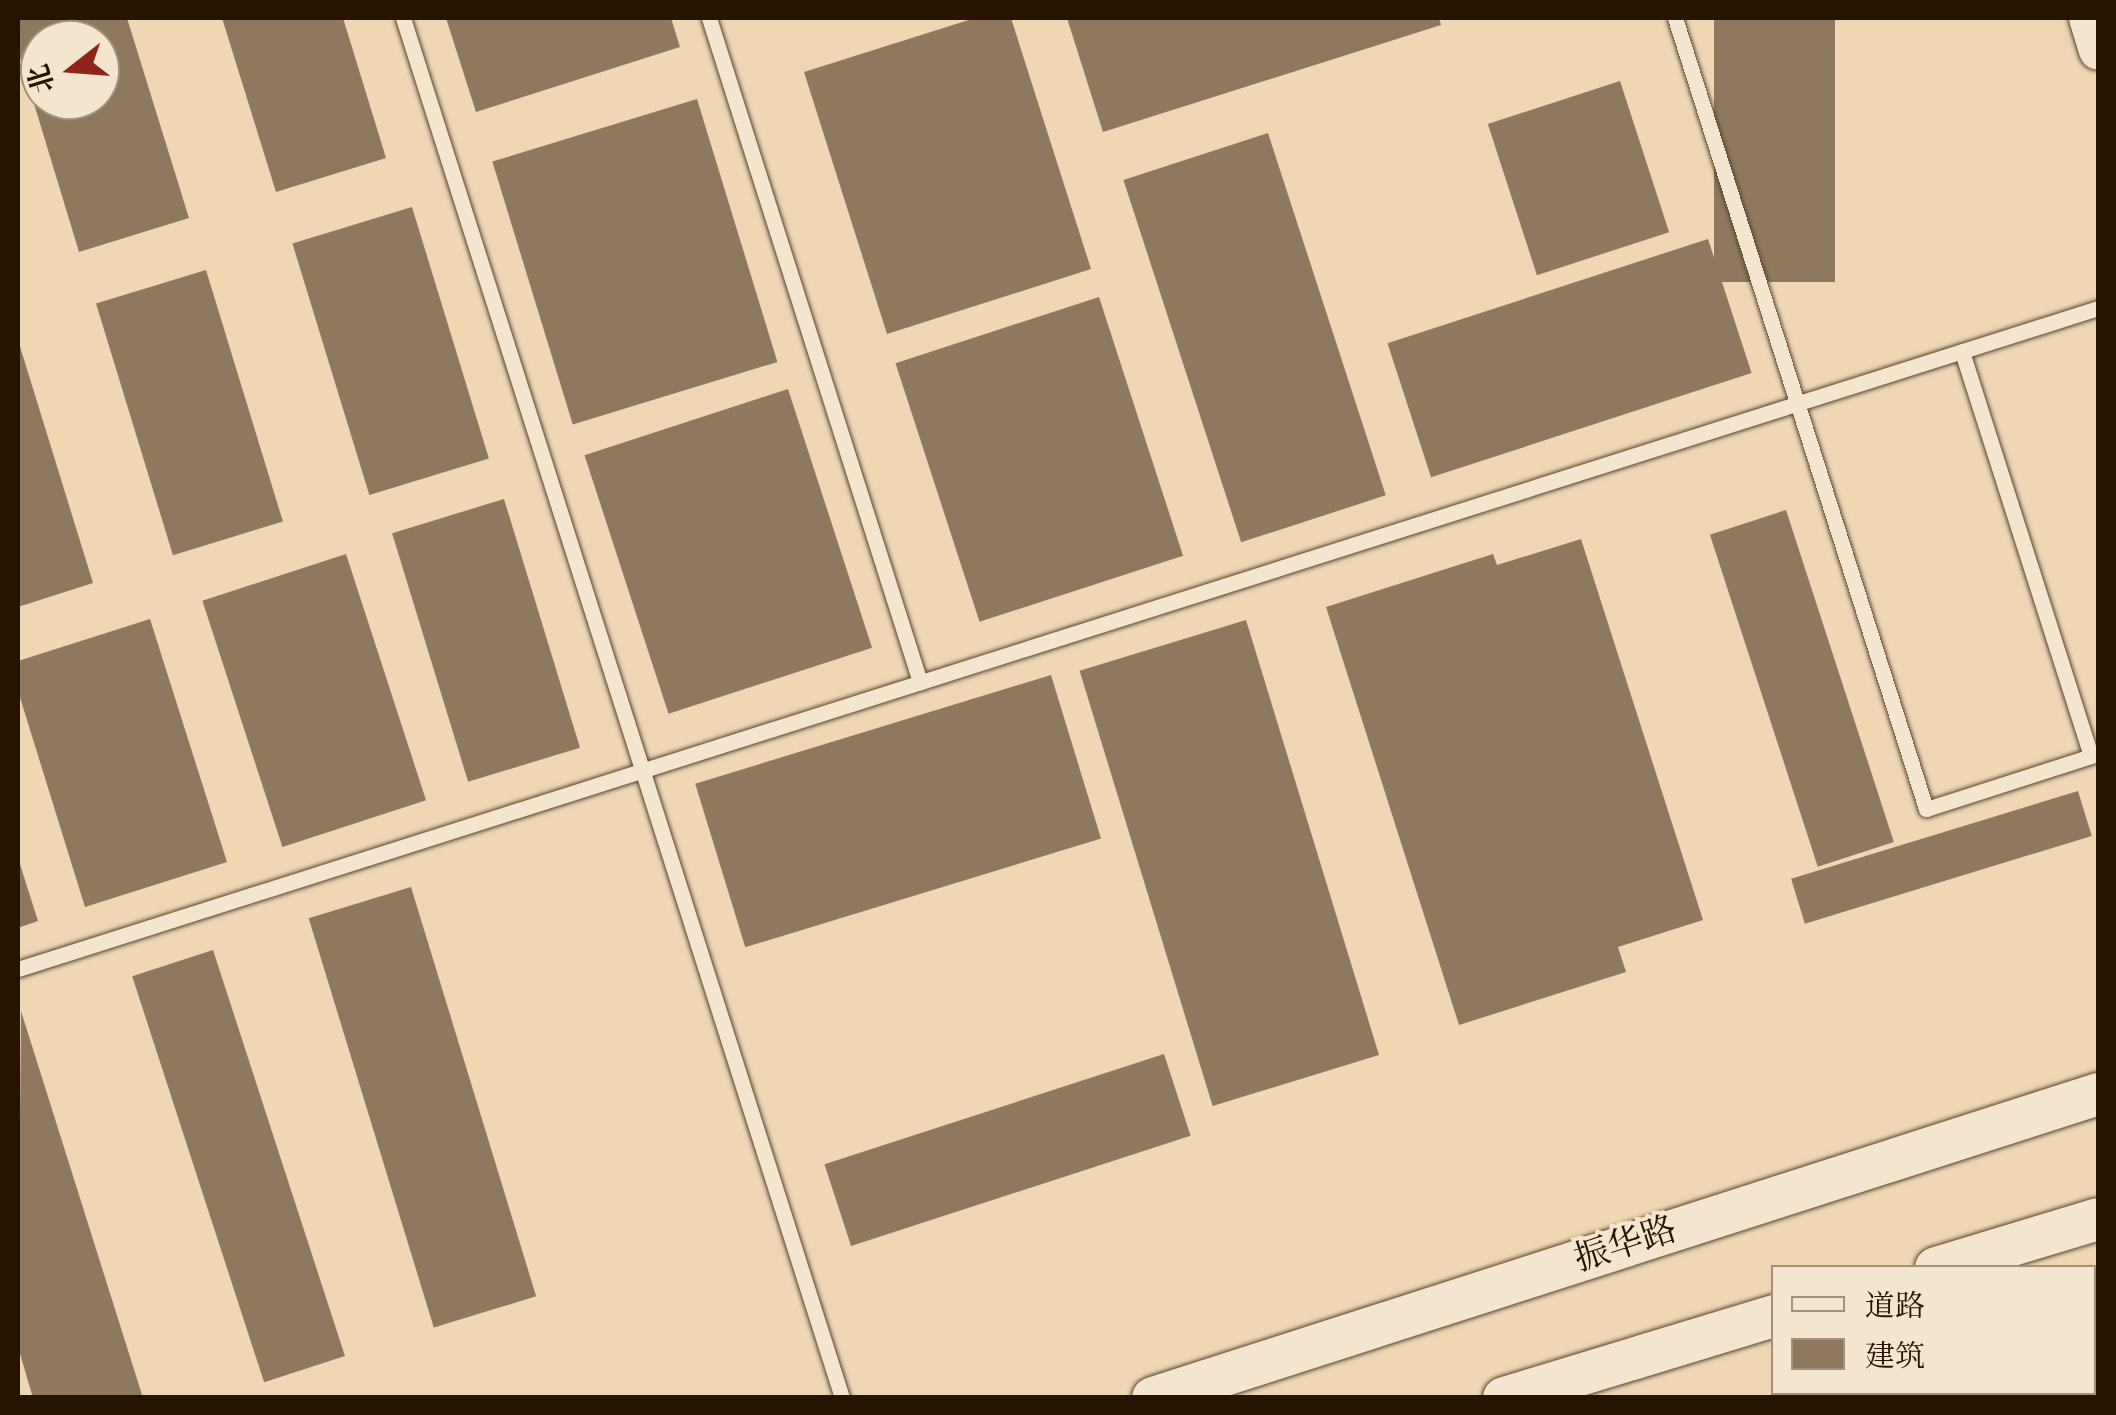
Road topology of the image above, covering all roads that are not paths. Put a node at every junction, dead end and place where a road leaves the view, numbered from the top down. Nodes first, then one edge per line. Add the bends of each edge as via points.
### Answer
1 (403, 18) edge
2 (709, 18) edge
3 (1674, 18) edge
4 (2088, 18) edge
5 (2098, 50) edge
6 (2098, 308) edge
7 (1962, 351) junction
8 (1797, 404) junction
9 (920, 682) junction
10 (644, 770) junction
11 (18, 969) edge
12 (2098, 1094) edge
13 (2098, 1219) edge
14 (1946, 1265) edge
15 (1771, 1317) edge
16 (842, 1398) edge
17 (1153, 1398) edge
18 (1504, 1398) edge

1 - 10 lane
2 - 9 lane
3 - 8 lane
4 - 5 street
6 - 7 lane
7 - 8 lane
7 - 8 lane via 2091,756 1926,809
8 - 9 lane
9 - 10 lane
10 - 11 lane
10 - 16 lane
12 - 17 main road, 振华路
13 - 14 main road
15 - 18 main road

